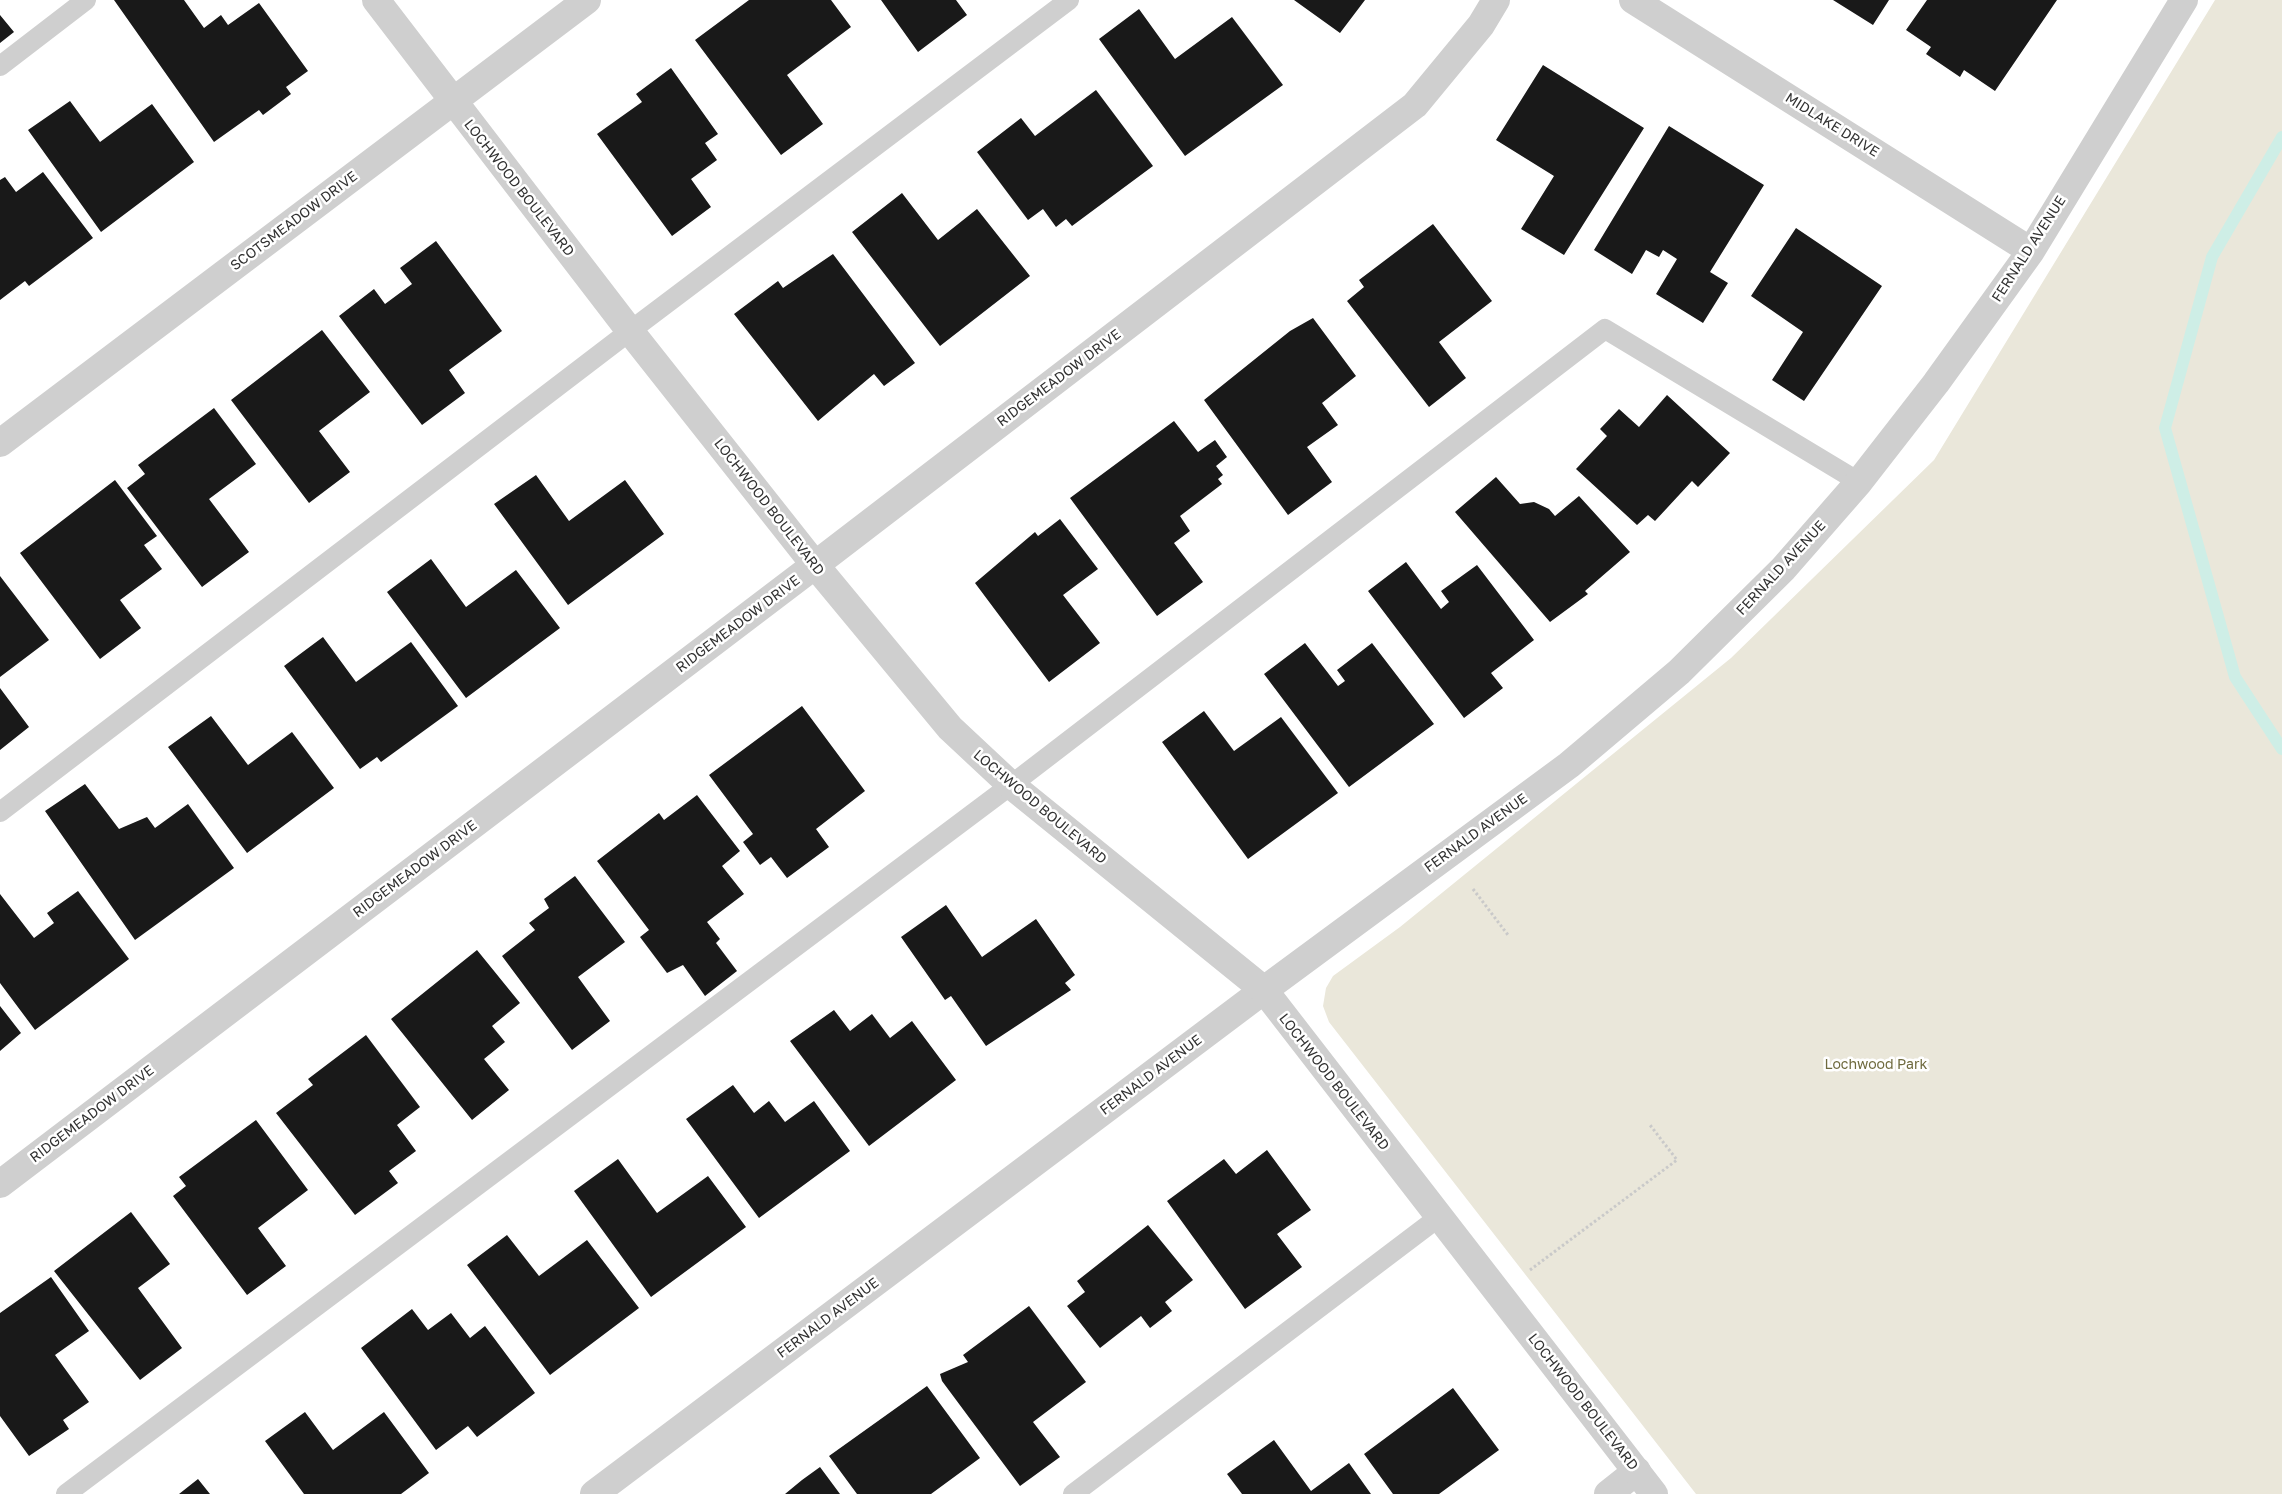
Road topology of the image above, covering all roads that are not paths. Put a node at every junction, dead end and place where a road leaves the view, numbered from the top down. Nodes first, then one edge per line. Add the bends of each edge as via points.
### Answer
1 (86, 0) edge
2 (376, 0) edge
3 (587, 0) edge
4 (1069, 0) edge
5 (1496, 0) edge
6 (1633, 0) edge
7 (2184, 0) edge
8 (0, 66) edge
9 (452, 102) junction
10 (2031, 250) junction
11 (630, 331) junction
12 (0, 443) edge
13 (1859, 482) junction
14 (815, 565) junction
15 (1010, 785) junction
16 (0, 812) edge
17 (1264, 990) junction
18 (0, 1184) edge
19 (1439, 1217) junction
20 (1637, 1471) junction
21 (66, 1494) edge
22 (594, 1494) edge
23 (1073, 1494) edge
24 (1608, 1494) edge
25 (1654, 1494) edge

1 - 8 lane
2 - 9 street, LOCHWOOD BOULEVARD
3 - 9 street, SCOTSMEADOW DRIVE
4 - 11 lane
5 - 14 street, RIDGEMEADOW DRIVE via 1481,25 1416,105
6 - 10 street, MIDLAKE DRIVE
7 - 10 street, FERNALD AVENUE
9 - 11 street, LOCHWOOD BOULEVARD
9 - 12 street, SCOTSMEADOW DRIVE
10 - 13 street, FERNALD AVENUE via 1936,383
11 - 14 street, LOCHWOOD BOULEVARD
11 - 16 lane
13 - 15 lane via 1605,330
13 - 17 street, FERNALD AVENUE via 1783,569 1679,672 1569,765
14 - 15 street, LOCHWOOD BOULEVARD via 950,728
14 - 18 street, RIDGEMEADOW DRIVE
15 - 17 street, LOCHWOOD BOULEVARD
15 - 21 lane
17 - 19 street, LOCHWOOD BOULEVARD
17 - 22 street, FERNALD AVENUE
19 - 20 street, LOCHWOOD BOULEVARD
19 - 23 lane
20 - 24 street
20 - 25 street, LOCHWOOD BOULEVARD

